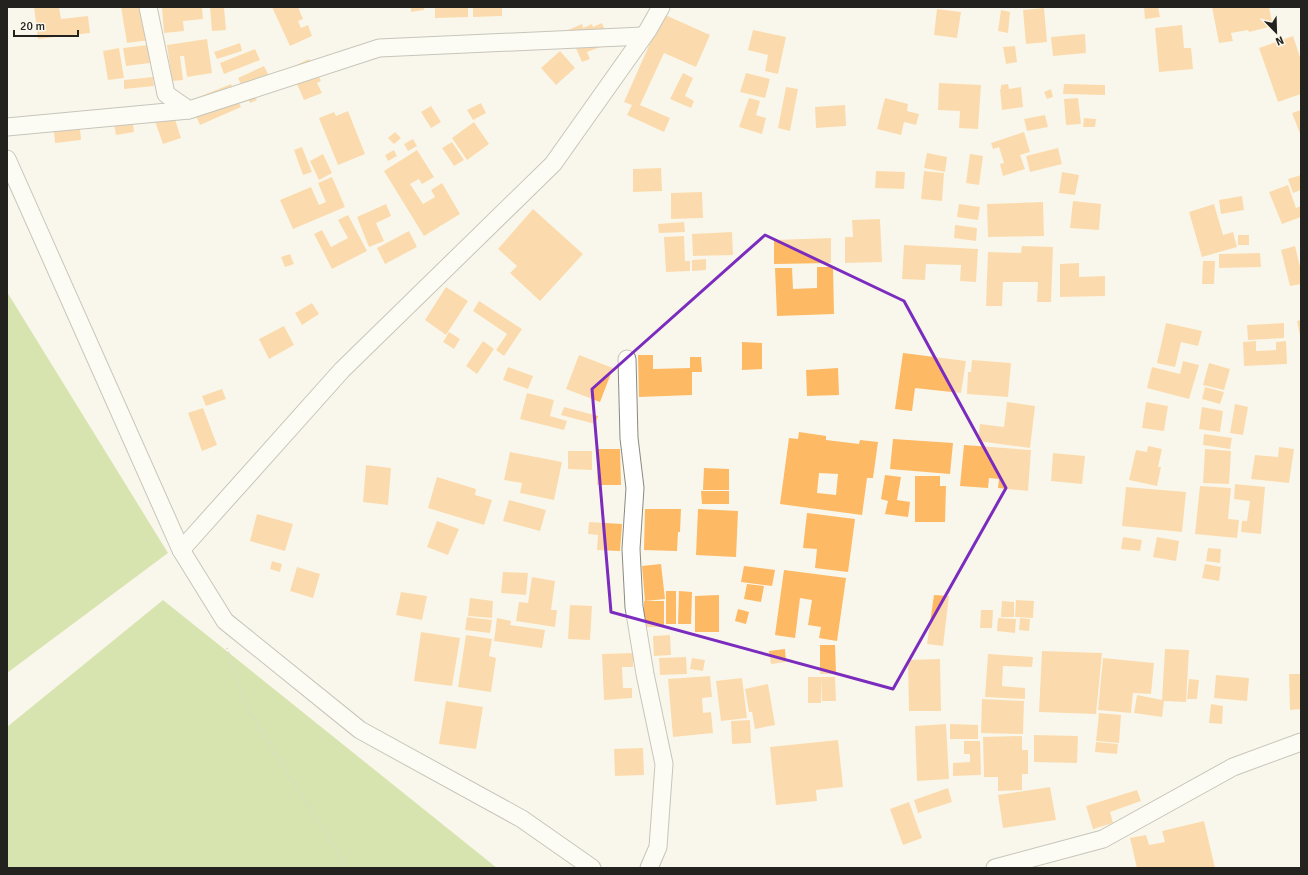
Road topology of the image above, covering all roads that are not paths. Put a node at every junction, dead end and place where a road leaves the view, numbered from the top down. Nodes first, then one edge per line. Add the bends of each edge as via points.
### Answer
1 (148, 7) edge
2 (661, 7) edge
3 (643, 36) junction
4 (190, 110) junction
5 (7, 127) edge
6 (7, 159) edge
7 (627, 359) dead end
8 (181, 550) junction
9 (1301, 742) edge
10 (592, 868) edge
11 (649, 868) edge
12 (995, 868) edge

1 - 4 street via 166,94
2 - 3 street
3 - 4 street via 379,48
3 - 8 street via 553,164 342,370
4 - 5 street
6 - 8 street
7 - 11 street via 629,438 635,488 631,549 634,607 664,764 658,847
8 - 10 street via 225,621 360,730 522,818
9 - 12 street via 1233,767 1103,839

